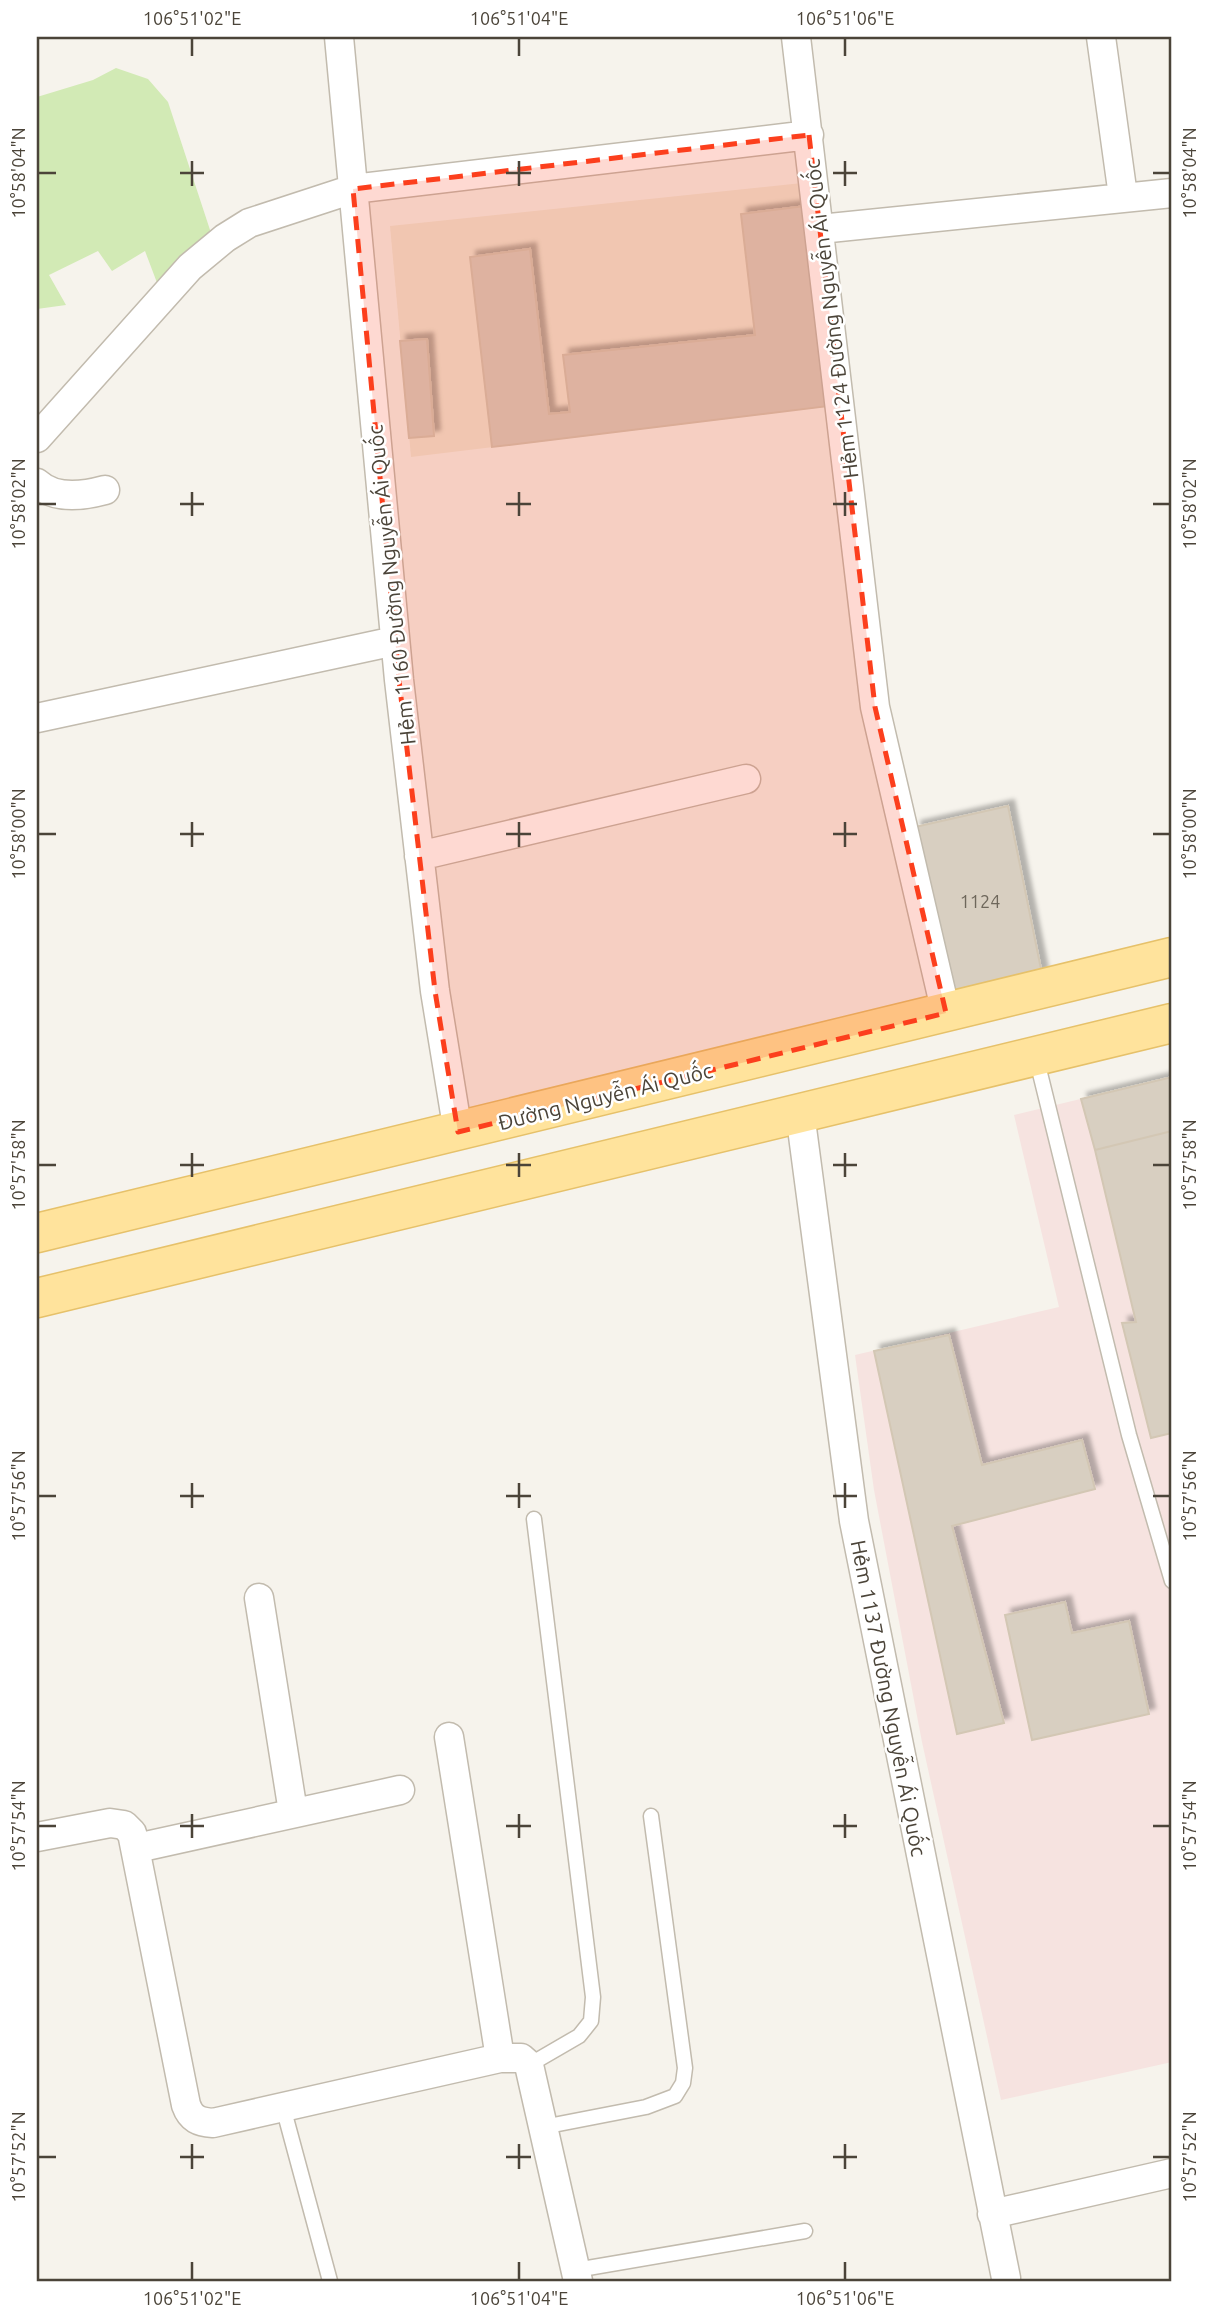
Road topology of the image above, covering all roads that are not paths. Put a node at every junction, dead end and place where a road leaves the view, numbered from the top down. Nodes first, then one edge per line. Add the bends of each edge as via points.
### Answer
1 (339, 37) edge
2 (796, 37) edge
3 (1101, 37) edge
4 (809, 135) junction
5 (353, 189) junction
6 (1172, 193) edge
7 (1123, 196) junction
8 (820, 229) junction
9 (37, 438) edge
10 (37, 483) edge
11 (105, 490) dead end
12 (395, 641) junction
13 (37, 718) edge
14 (746, 779) dead end
15 (419, 856) junction
16 (1172, 957) edge
17 (1019, 996) junction
18 (946, 1013) junction
19 (1172, 1023) edge
20 (1035, 1056) junction
21 (800, 1113) junction
22 (458, 1132) junction
23 (37, 1233) edge
24 (37, 1298) edge
25 (534, 1519) dead end
26 (1172, 1580) edge
27 (259, 1598) dead end
28 (449, 1737) dead end
29 (400, 1790) dead end
30 (293, 1812) junction
31 (651, 1816) dead end
32 (37, 1837) edge
33 (137, 1848) junction
34 (500, 2057) junction
35 (529, 2065) junction
36 (283, 2107) junction
37 (543, 2127) junction
38 (1172, 2173) edge
39 (992, 2214) junction
40 (805, 2231) dead end
41 (577, 2276) edge
42 (1006, 2278) dead end
43 (330, 2281) edge

1 - 5 street, Hẻm 1160 Đường Nguyễn Ái Quốc
2 - 4 street, Hẻm 1124 Đường Nguyễn Ái Quốc
3 - 7 street
4 - 5 street
4 - 8 street, Hẻm 1124 Đường Nguyễn Ái Quốc
5 - 9 street via 249,223 225,238 190,267
5 - 12 street, Hẻm 1160 Đường Nguyễn Ái Quốc
6 - 7 street
7 - 8 street
8 - 18 street, Hẻm 1124 Đường Nguyễn Ái Quốc via 875,707
10 - 11 street via 79,497
12 - 13 street
12 - 15 street, Hẻm 1160 Đường Nguyễn Ái Quốc
14 - 15 street
15 - 22 street, Hẻm 1160 Đường Nguyễn Ái Quốc
16 - 17 main road, Đường Nguyễn Ái Quốc
17 - 18 main road, Đường Nguyễn Ái Quốc
17 - 20 main road
18 - 22 main road, Đường Nguyễn Ái Quốc
19 - 20 main road
20 - 21 main road
20 - 26 lane via 1129,1435
21 - 24 main road
21 - 39 street, Hẻm 1137 Đường Nguyễn Ái Quốc via 854,1521
22 - 23 main road, Đường Nguyễn Ái Quốc
25 - 35 lane via 593,1997 591,2021 579,2036
27 - 30 street
28 - 34 street
29 - 30 street
30 - 33 street
31 - 37 lane via 685,2068 682,2082 675,2096 646,2107
32 - 33 street via 110,1822 124,1825
33 - 36 street via 189,2113 213,2123
34 - 35 street via 522,2058
34 - 36 street
35 - 37 street
36 - 43 lane
37 - 41 street
38 - 39 street
39 - 42 street, Hẻm 1137 Đường Nguyễn Ái Quốc
40 - 41 lane

